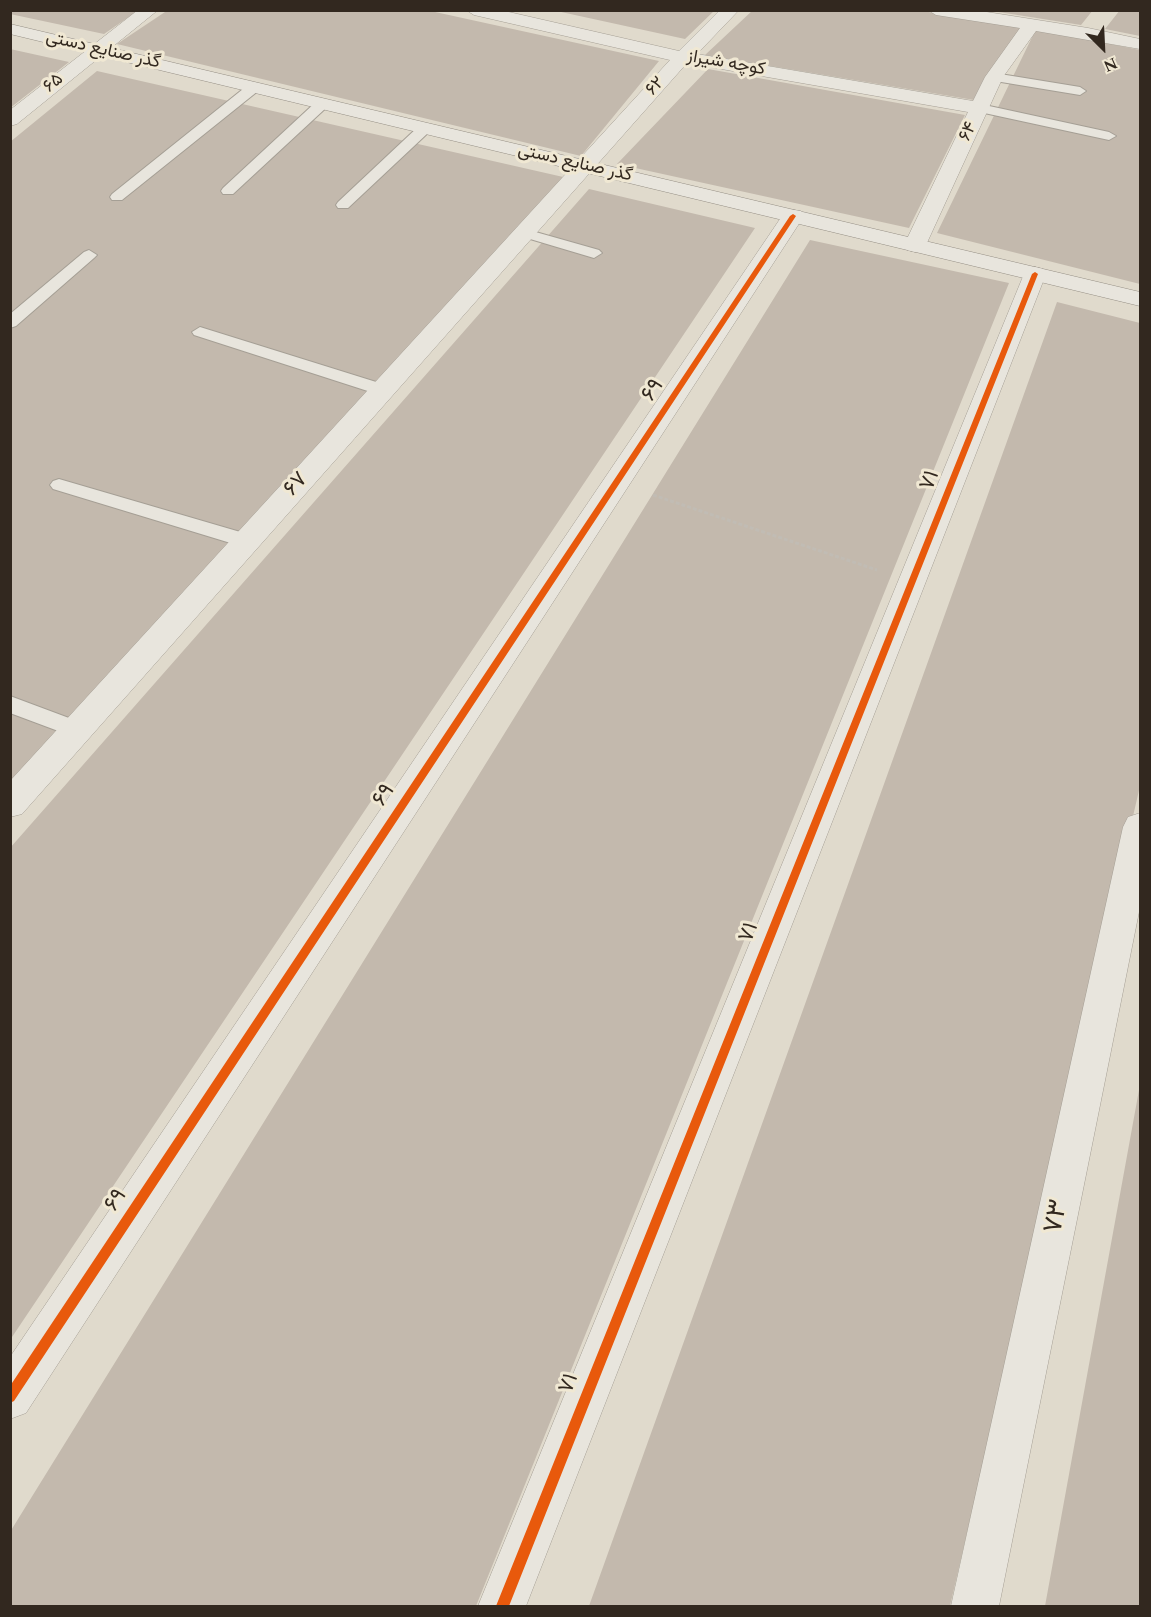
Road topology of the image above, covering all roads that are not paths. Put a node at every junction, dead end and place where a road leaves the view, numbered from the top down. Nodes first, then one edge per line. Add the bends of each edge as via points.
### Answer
1 (150, 10) edge
2 (474, 10) edge
3 (731, 10) edge
4 (942, 11) edge
5 (1100, 18) dead end
6 (1032, 24) junction
7 (10, 29) edge
8 (1088, 33) junction
9 (1140, 44) edge
10 (98, 49) junction
11 (683, 57) junction
12 (994, 77) junction
13 (253, 88) junction
14 (1080, 91) dead end
15 (322, 104) junction
16 (980, 108) junction
17 (10, 120) edge
18 (424, 129) junction
19 (1109, 136) dead end
20 (584, 166) junction
21 (228, 191) dead end
22 (117, 197) dead end
23 (343, 205) dead end
24 (793, 216) junction
25 (525, 233) junction
26 (915, 245) junction
27 (594, 253) dead end
28 (89, 255) dead end
29 (1035, 274) junction
30 (1140, 298) edge
31 (10, 323) edge
32 (200, 332) dead end
33 (383, 390) junction
34 (59, 485) dead end
35 (247, 541) junction
36 (10, 704) edge
37 (77, 730) junction
38 (10, 804) edge
39 (1140, 827) edge
40 (10, 1397) edge
41 (502, 1606) edge
42 (975, 1606) edge

1 - 10 street, ۶۵
2 - 11 street, کوچه شیراز
3 - 11 street, ۶۲
4 - 6 street
5 - 8 street
6 - 8 street
6 - 12 street, ۶۴
7 - 10 street, گذر صنایع دستی
8 - 9 street
10 - 13 street, گذر صنایع دستی
10 - 17 street, ۶۵
11 - 16 street, کوچه شیراز
11 - 20 street, ۶۲
12 - 14 lane
12 - 16 street, ۶۴
13 - 15 street, گذر صنایع دستی
13 - 22 lane
15 - 18 street, گذر صنایع دستی
15 - 21 lane
16 - 19 lane
16 - 26 street, ۶۴
18 - 20 street, گذر صنایع دستی
18 - 23 lane
20 - 24 street, گذر صنایع دستی
20 - 25 street, ۶۷
24 - 26 street, گذر صنایع دستی
24 - 40 street, ۶۹
25 - 27 lane
25 - 33 street, ۶۷
26 - 29 street, گذر صنایع دستی
28 - 31 lane
29 - 30 street, گذر صنایع دستی
29 - 41 street, ۷۱
32 - 33 lane
33 - 35 street, ۶۷
34 - 35 lane
35 - 37 street, ۶۷
36 - 37 lane
37 - 38 street, ۶۷
39 - 42 street, ۷۳

